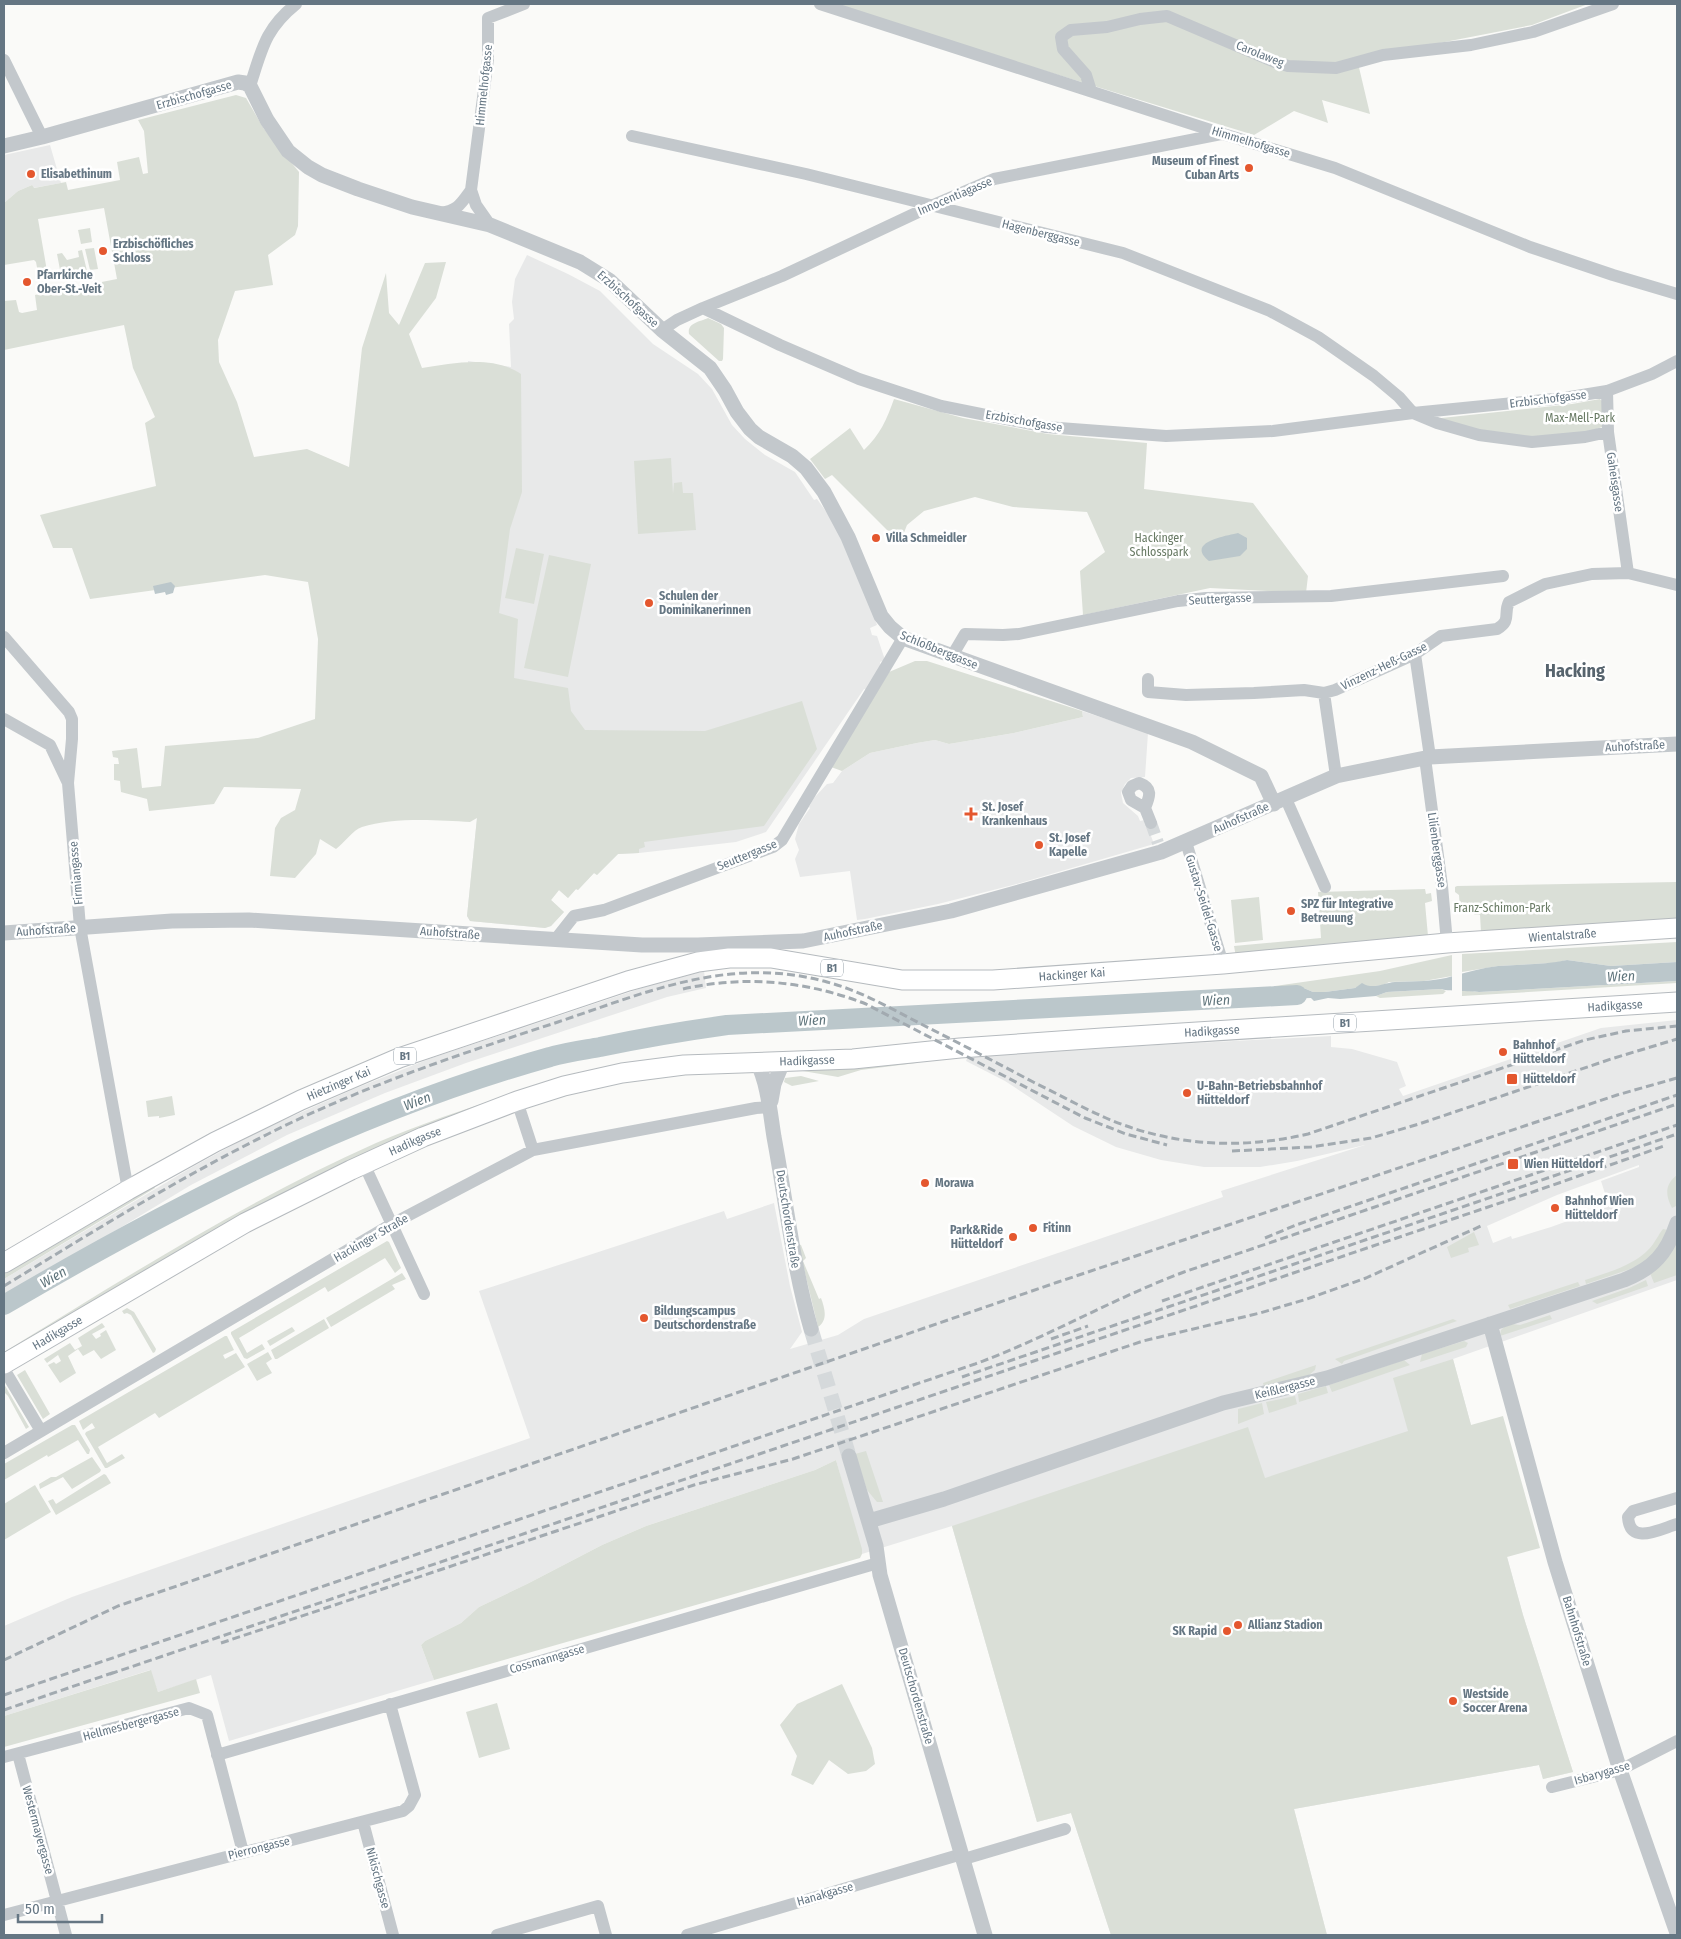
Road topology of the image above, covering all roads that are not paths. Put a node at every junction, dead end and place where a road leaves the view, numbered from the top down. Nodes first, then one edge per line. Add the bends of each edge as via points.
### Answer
1 (296, 4) edge
2 (524, 4) edge
3 (820, 4) edge
4 (1613, 4) edge
5 (4, 60) edge
6 (250, 86) junction
7 (1092, 91) junction
8 (1223, 134) junction
9 (632, 136) dead end
10 (42, 137) junction
11 (4, 146) edge
12 (471, 190) junction
13 (931, 206) junction
14 (440, 214) junction
15 (490, 225) junction
16 (1677, 294) edge
17 (703, 308) junction
18 (662, 330) junction
19 (1677, 361) edge
20 (1607, 391) junction
21 (1413, 413) junction
22 (1608, 432) junction
23 (1628, 573) junction
24 (1503, 576) dead end
25 (1677, 586) edge
26 (4, 637) edge
27 (903, 638) junction
28 (1415, 654) junction
29 (952, 656) junction
30 (1148, 679) dead end
31 (1324, 693) junction
32 (4, 719) edge
33 (72, 739) junction
34 (1677, 744) edge
35 (50, 745) junction
36 (1427, 757) junction
37 (1336, 776) junction
38 (68, 783) junction
39 (1280, 801) junction
40 (1145, 808) dead end
41 (1151, 823) tunnel mouth
42 (1186, 842) junction
43 (1325, 887) dead end
44 (80, 927) junction
45 (1677, 928) edge
46 (4, 933) edge
47 (555, 940) junction
48 (1447, 943) junction
49 (698, 962) joint
50 (1223, 964) junction
51 (1677, 1002) edge
52 (757, 1062) junction
53 (783, 1062) junction
54 (517, 1101) junction
55 (770, 1107) junction
56 (533, 1150) junction
57 (364, 1164) junction
58 (128, 1190) junction
59 (1677, 1223) edge
60 (392, 1224) junction
61 (4, 1263) edge
62 (424, 1294) dead end
63 (1490, 1324) junction
64 (811, 1329) tunnel mouth
65 (4, 1364) edge
66 (4, 1369) edge
67 (41, 1431) junction
68 (4, 1452) edge
69 (849, 1456) tunnel mouth
70 (1677, 1498) edge
71 (869, 1520) junction
72 (1677, 1524) edge
73 (878, 1563) junction
74 (390, 1704) junction
75 (1677, 1741) edge
76 (18, 1754) junction
77 (217, 1755) junction
78 (4, 1757) edge
79 (1620, 1770) junction
80 (1552, 1787) dead end
81 (363, 1822) junction
82 (1066, 1828) dead end
83 (243, 1852) junction
84 (963, 1857) junction
85 (57, 1901) junction
86 (4, 1915) edge
87 (1677, 1933) edge
88 (66, 1935) edge
89 (393, 1935) edge
90 (497, 1935) edge
91 (606, 1935) edge
92 (687, 1935) edge
93 (985, 1935) edge

1 - 6 street via 268,33
2 - 12 street, Himmelhofgasse via 488,18 488,59
3 - 7 street, Himmelhofgasse
4 - 7 street, Carolaweg via 1533,32 1383,55 1336,68 1288,66 1167,16 1071,30 1061,37 1063,49 1086,75
5 - 10 street
6 - 10 street, Erzbischofgasse via 238,82
6 - 14 street, Erzbischofgasse via 280,141 308,167 351,187
7 - 8 street, Himmelhofgasse
8 - 13 street, Innocentiagasse via 994,179
8 - 16 street, Himmelhofgasse via 1335,168 1530,247
9 - 13 street, Hagenberggasse via 806,174
10 - 11 street, Erzbischofgasse
12 - 14 street via 453,211
12 - 15 street via 476,205
13 - 17 street, Innocentiagasse via 782,276
13 - 21 street, Hagenberggasse via 1123,253 1270,312 1318,337 1374,376
14 - 15 street, Erzbischofgasse
15 - 18 street, Erzbischofgasse via 594,270
17 - 18 street, Erzbischofgasse
17 - 21 street, Erzbischofgasse via 780,345 906,396 1046,427 1166,436 1273,431
18 - 27 street, Schloßberggasse via 710,368 750,430 799,462 815,480 848,537 881,616
19 - 20 street, Erzbischofgasse
20 - 21 street, Erzbischofgasse
20 - 22 street, Gaheisgasse
21 - 22 street, Erzbischofgasse via 1479,435 1532,442
22 - 23 street, Gaheisgasse
23 - 25 street
23 - 28 street, Vinzenz-Heß-Gasse via 1592,574 1545,584 1509,602 1507,619 1498,629 1441,636
24 - 29 street, Seuttergasse via 1331,596 1206,598 1178,602 1019,634 965,634
26 - 33 street, Firmiangasse via 69,712
27 - 29 street, Schloßberggasse
27 - 47 street, Seuttergasse via 782,840 773,847 604,910 574,916
28 - 31 street, Vinzenz-Heß-Gasse
28 - 36 street, Lilienberggasse
29 - 39 street, Schloßberggasse via 1201,746 1262,776
30 - 31 street, Vinzenz-Heß-Gasse via 1148,692 1196,695 1304,690
31 - 37 street
32 - 35 street
33 - 35 street via 61,746
33 - 38 street, Firmiangasse
34 - 36 street, Auhofstraße
35 - 38 street
36 - 37 street, Auhofstraße
36 - 48 street, Lilienberggasse
37 - 39 street, Auhofstraße
38 - 44 street, Firmiangasse
39 - 42 street, Auhofstraße
39 - 43 street
40 - 41 street
42 - 47 street, Auhofstraße via 1160,847 951,911 803,941 642,945
42 - 50 street, Gustav-Seidel-Gasse
44 - 46 street, Auhofstraße
44 - 47 street, Auhofstraße via 249,920
44 - 58 street, Firmiangasse
45 - 48 main road, Wientalstraße / B1
48 - 50 main road, Hackinger Kai / B1
49 - 50 main road, Hackinger Kai / B1 via 771,958 902,980 965,981
49 - 58 main road, Hietzinger Kai / B1 via 628,981 399,1058 300,1100
51 - 53 main road, Hadikgasse / B1
52 - 53 main road, Hadikgasse / B1
52 - 54 main road, Hadikgasse / B1 via 684,1064 622,1073
52 - 55 street, Deutschordenstraße
53 - 55 street, Deutschordenstraße via 774,1084
54 - 56 street
54 - 57 main road, Hadikgasse / B1 via 423,1137
55 - 56 street, Hackinger Straße
55 - 64 street, Deutschordenstraße via 796,1270
56 - 60 street, Hackinger Straße
57 - 60 street
57 - 65 main road, Hadikgasse / B1 via 244,1223
58 - 61 main road, Hietzinger Kai / B1
59 - 63 street, Keißlergasse via 1665,1251 1636,1275
60 - 62 street
60 - 67 street, Hackinger Straße
63 - 71 street, Keißlergasse via 1321,1380 1223,1403 944,1499
63 - 79 street, Bahnhofstraße via 1555,1562
66 - 67 street
67 - 68 street, Hackinger Straße
69 - 71 street, Deutschordenstraße
70 - 72 street via 1633,1511 1628,1518 1628,1526 1634,1533 1642,1534
71 - 73 street, Deutschordenstraße
73 - 74 street, Cossmanngasse
73 - 84 street, Deutschordenstraße
74 - 77 street, Cossmanngasse
74 - 81 street, Pierrongasse via 415,1795 403,1811
75 - 79 street, Isbarygasse
76 - 77 street, Hellmesbergergasse via 189,1708 206,1715
76 - 78 street, Hellmesbergergasse
76 - 85 street, Westermayergasse
77 - 83 street, Hellmesbergergasse
79 - 80 street, Isbarygasse
79 - 87 street, Bahnhofstraße
81 - 83 street, Pierrongasse
81 - 89 street, Nikischgasse
82 - 84 street, Hanakgasse
83 - 85 street, Pierrongasse
84 - 92 street, Hanakgasse
84 - 93 street, Deutschordenstraße
85 - 86 street, Pierrongasse
85 - 88 street, Westermayergasse
90 - 91 street via 598,1906

